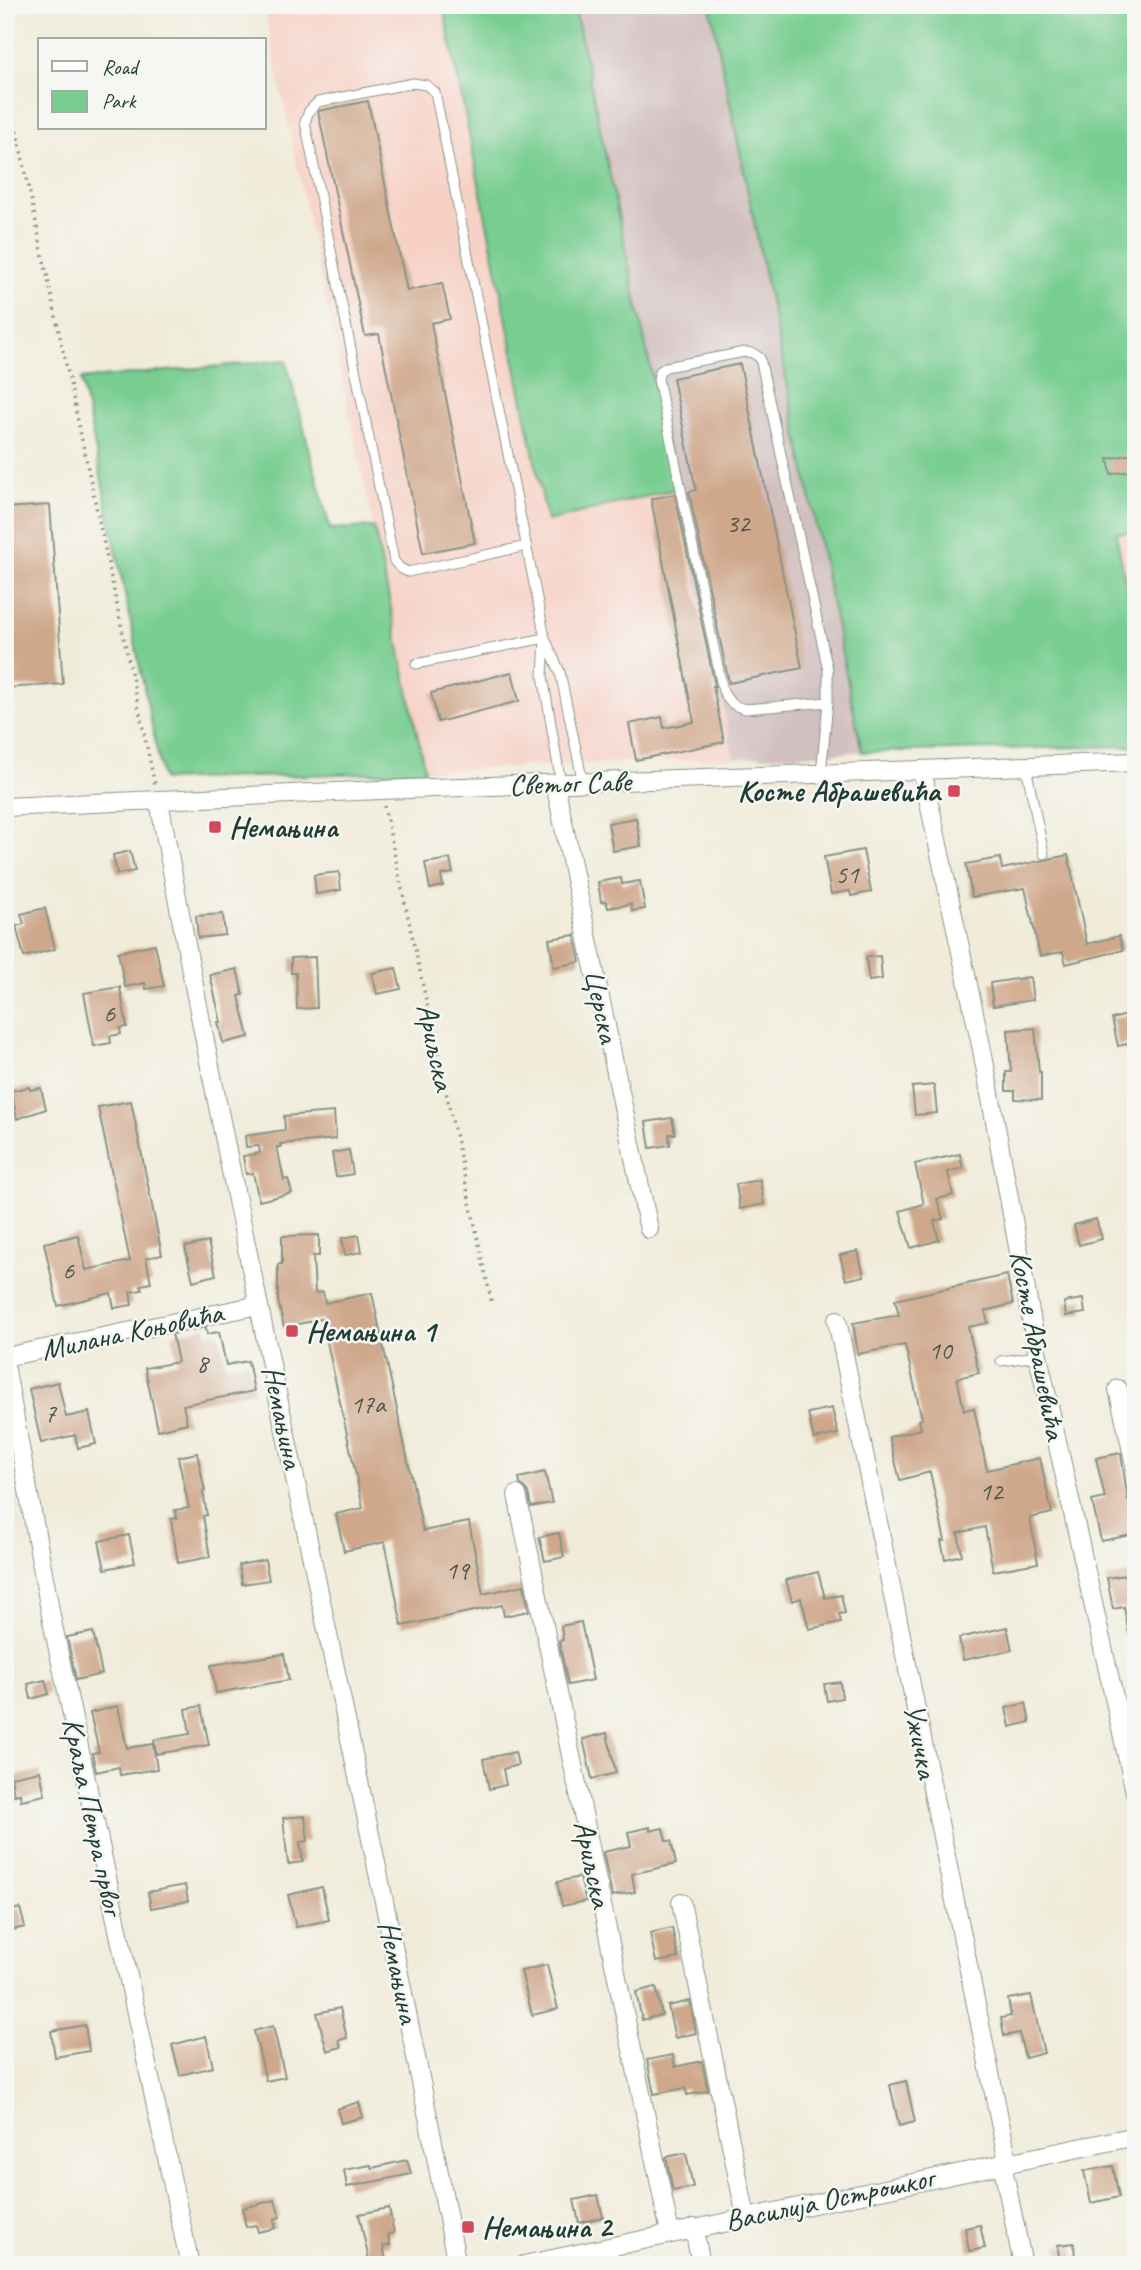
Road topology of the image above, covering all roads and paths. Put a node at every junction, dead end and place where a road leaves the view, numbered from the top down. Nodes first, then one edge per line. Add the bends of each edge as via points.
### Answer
1 (5, 76) edge
2 (527, 547) junction
3 (545, 638) junction
4 (416, 664) dead end
5 (828, 702) junction
6 (1135, 764) edge
7 (1026, 766) junction
8 (922, 770) junction
9 (821, 774) junction
10 (583, 783) junction
11 (558, 784) junction
12 (380, 790) junction
13 (159, 801) junction
14 (5, 807) edge
15 (1044, 854) dead end
16 (649, 1229) dead end
17 (492, 1304) dead end
18 (259, 1305) junction
19 (836, 1320) dead end
20 (1038, 1356) junction
21 (5, 1357) edge
22 (1001, 1362) dead end
23 (5, 1365) edge
24 (1118, 1389) dead end
25 (1136, 1469) edge
26 (517, 1495) dead end
27 (1136, 1796) edge
28 (681, 1902) dead end
29 (1136, 2136) edge
30 (1005, 2163) junction
31 (746, 2217) junction
32 (694, 2228) junction
33 (670, 2233) junction
34 (190, 2265) edge
35 (457, 2265) edge
36 (524, 2265) edge
37 (701, 2265) edge
38 (1023, 2265) edge

1 - 13 path
2 - 2 lane via 408,572 394,561 305,122 318,102 413,83 435,92
2 - 3 lane
3 - 4 lane
3 - 10 lane via 560,671
3 - 11 lane via 543,676
5 - 5 lane via 825,653 760,358 746,352 666,367 657,379 723,691 734,706 746,709
5 - 9 lane
6 - 7 street, Светог Саве
7 - 8 street, Светог Саве
7 - 15 lane
8 - 9 street, Светог Саве
8 - 20 street, Косте Абрашевића via 982,1050
9 - 10 street, Светог Саве
10 - 11 street, Светог Саве
11 - 12 street, Светог Саве
11 - 16 street, Церска
12 - 13 street, Светог Саве
12 - 17 path, Ариљска
13 - 14 street, Светог Саве
13 - 18 street, Немањина
18 - 21 street, Милана Коњовића
18 - 35 street, Немањина
19 - 30 street, Ужичка
20 - 22 lane
20 - 27 street, Косте Абрашевића
23 - 34 street, Краља Петра првог via 51,1621
24 - 25 street
26 - 33 street, Ариљска
28 - 31 street
29 - 30 street, Василија Острошког
30 - 31 street, Василија Острошког
30 - 38 street, Ужичка
31 - 32 street, Василија Острошког
32 - 33 street, Василија Острошког
32 - 37 street
33 - 36 street, Василија Острошког

